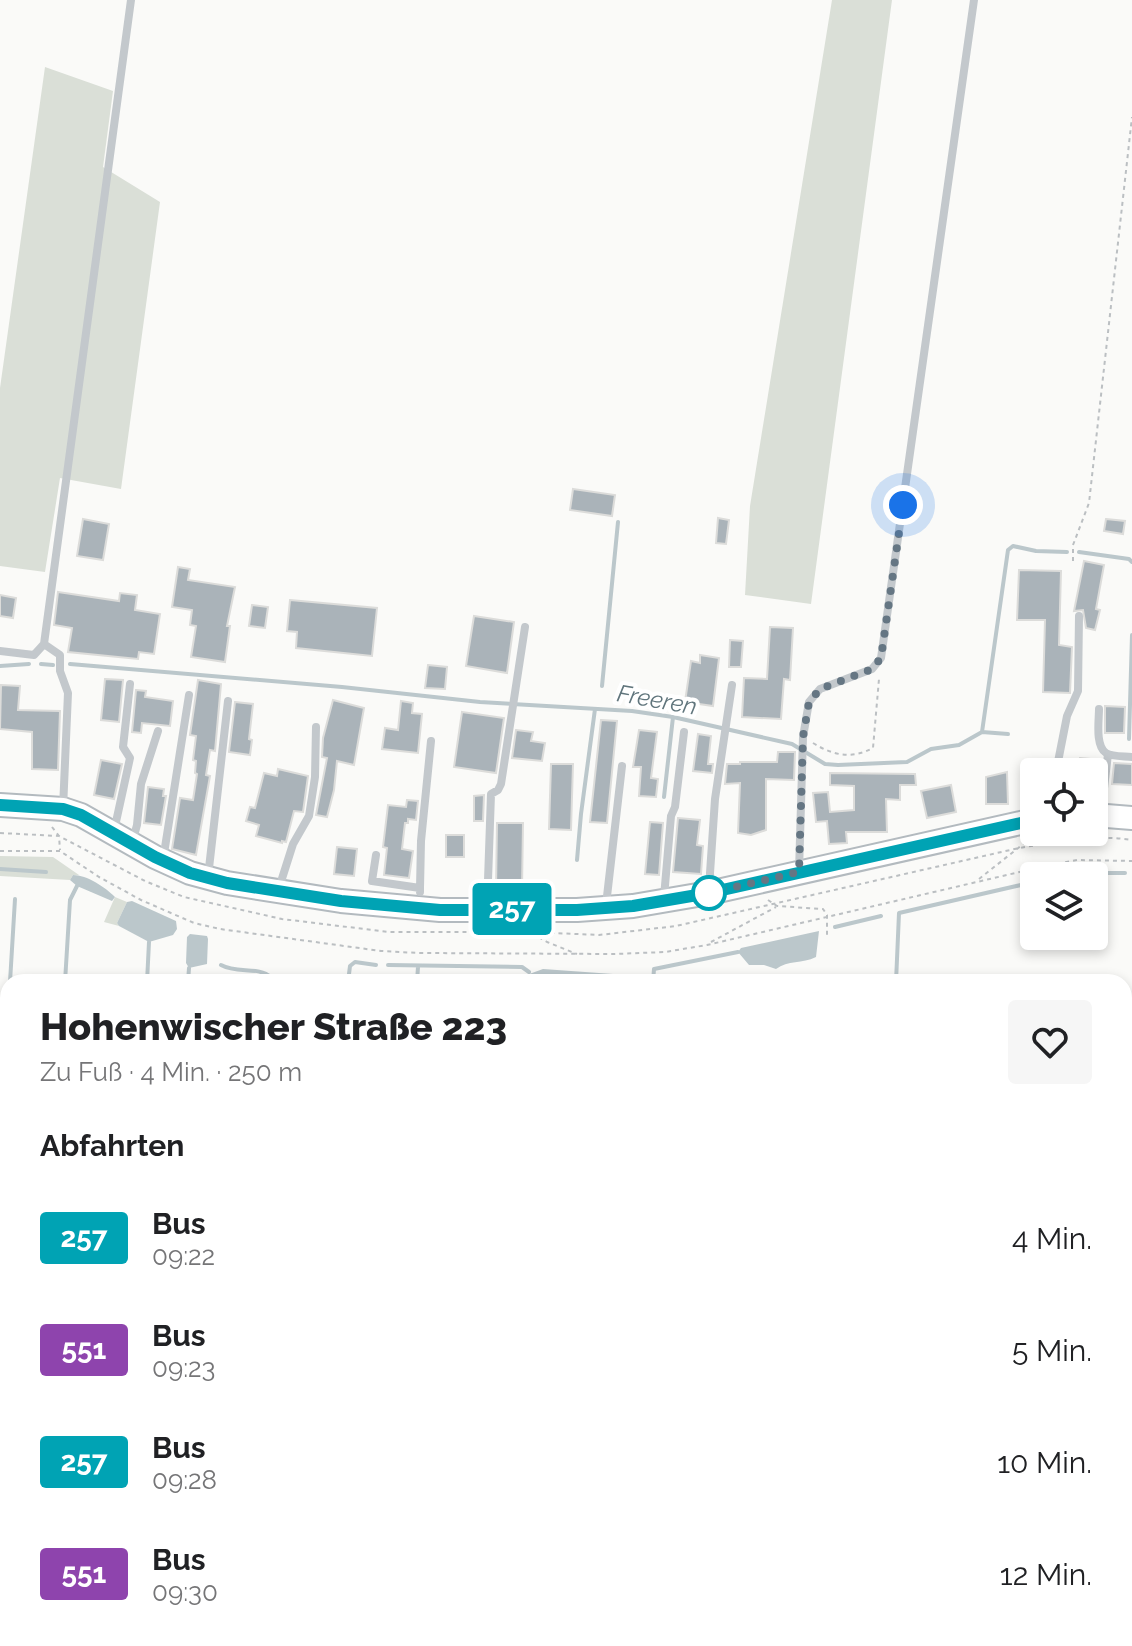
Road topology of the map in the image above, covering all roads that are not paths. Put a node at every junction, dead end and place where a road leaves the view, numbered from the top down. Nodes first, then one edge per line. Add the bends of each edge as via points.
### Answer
1 (131, 0) edge
2 (974, 0) edge
3 (1079, 616) dead end
4 (525, 627) dead end
5 (44, 644) junction
6 (0, 651) edge
7 (130, 684) dead end
8 (732, 685) dead end
9 (189, 695) dead end
10 (228, 701) dead end
11 (1099, 709) dead end
12 (316, 727) dead end
13 (158, 731) dead end
14 (684, 732) dead end
15 (431, 741) dead end
16 (1108, 754) junction
17 (1132, 757) edge
18 (1059, 758) edge
19 (1107, 758) edge
20 (622, 766) dead end
21 (0, 805) edge
22 (63, 809) junction
23 (1108, 816) edge
24 (1132, 818) edge
25 (1020, 823) edge
26 (122, 839) junction
27 (376, 855) dead end
28 (163, 861) junction
29 (799, 872) junction
30 (208, 878) junction
31 (277, 892) junction
32 (711, 893) junction
33 (419, 899) junction
34 (664, 901) junction
35 (606, 908) junction
36 (487, 909) junction

1 - 5 lane
2 - 29 lane via 881,658 872,669 820,689 809,702
3 - 18 lane via 1078,691
4 - 36 lane via 501,784 491,794
5 - 6 lane via 34,655
5 - 22 lane via 60,655 68,693
7 - 26 lane
8 - 32 lane via 715,799
9 - 28 lane
10 - 30 lane
11 - 16 lane via 1100,743
12 - 31 lane via 309,816
13 - 26 lane via 141,784 137,825
14 - 34 lane
15 - 33 lane
16 - 17 lane
16 - 19 lane
20 - 35 lane
21 - 22 main road
22 - 26 main road
23 - 24 main road
25 - 29 main road
26 - 28 main road
27 - 33 lane via 372,881
28 - 30 main road
29 - 32 main road
30 - 31 main road
31 - 33 main road
32 - 34 main road
33 - 36 main road
34 - 35 main road
35 - 36 main road

